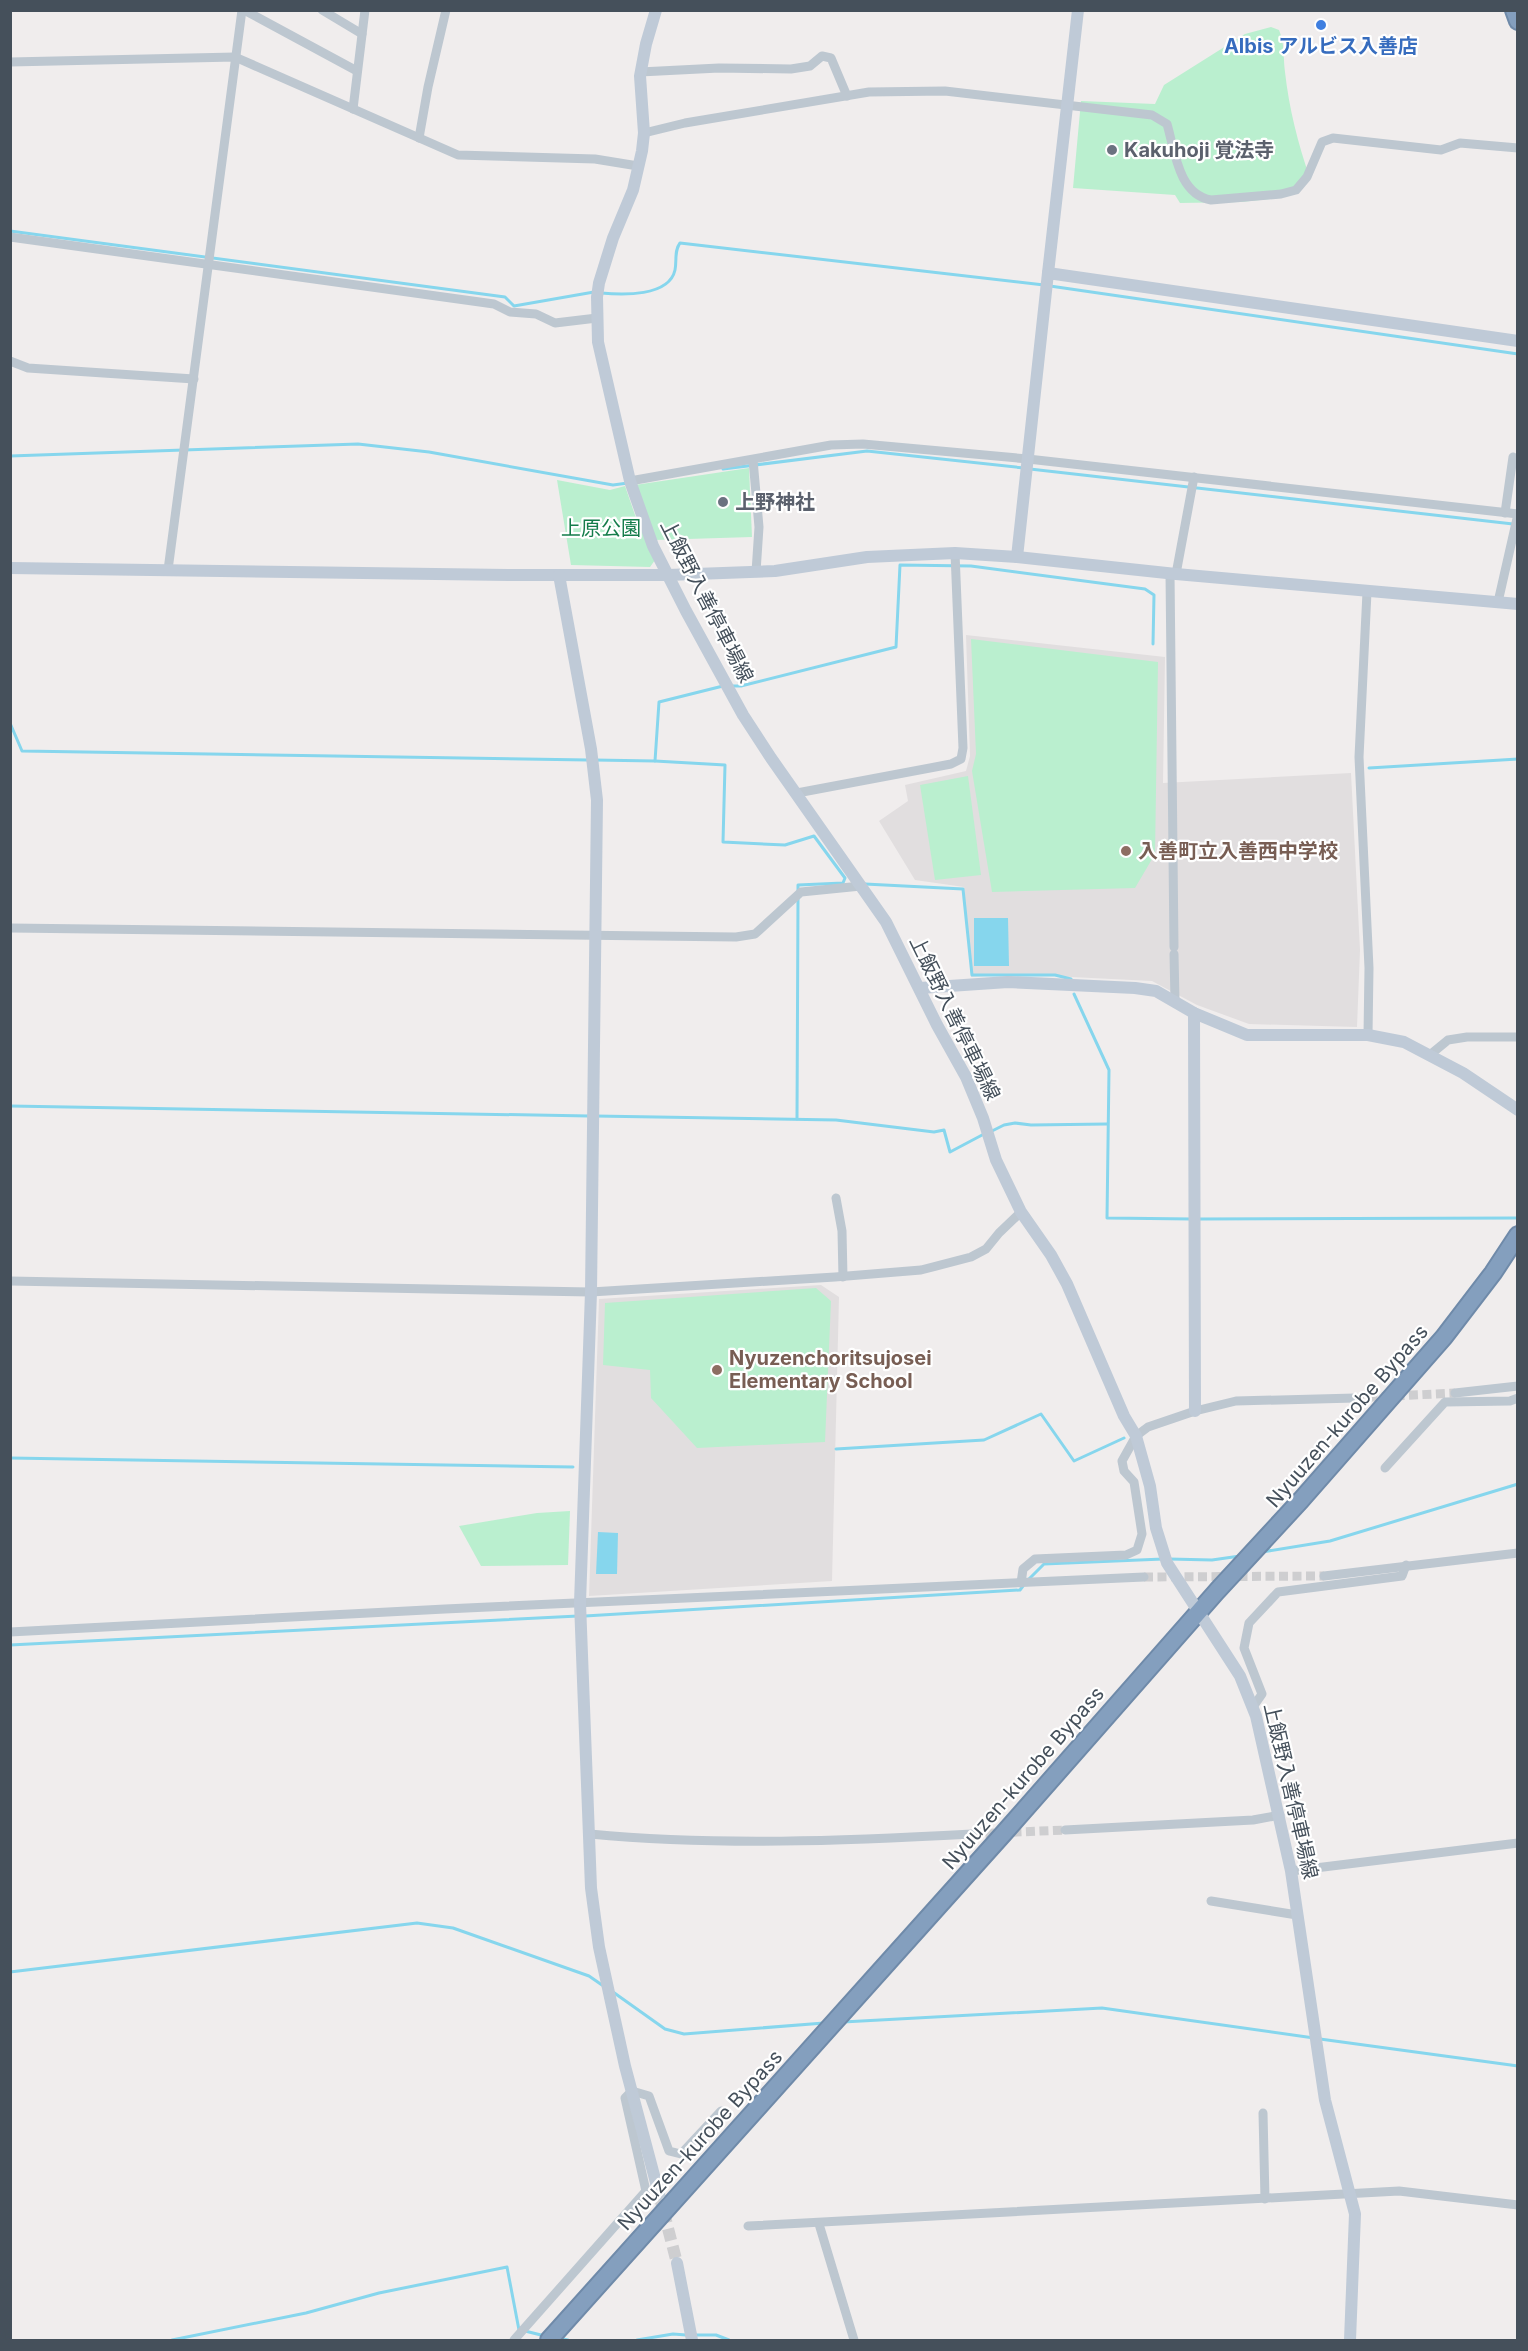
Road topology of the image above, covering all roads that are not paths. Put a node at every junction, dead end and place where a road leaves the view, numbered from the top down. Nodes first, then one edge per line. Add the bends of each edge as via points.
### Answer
1 (243, 10) edge
2 (322, 10) edge
3 (365, 10) edge
4 (446, 10) edge
5 (656, 10) edge
6 (1078, 10) edge
7 (1514, 10) edge
8 (1518, 21) edge
9 (362, 34) junction
10 (235, 57) junction
11 (10, 62) edge
12 (357, 71) junction
13 (640, 72) junction
14 (847, 96) junction
15 (1067, 105) junction
16 (353, 109) junction
17 (644, 134) junction
18 (419, 138) junction
19 (1518, 148) edge
20 (638, 166) junction
21 (10, 237) edge
22 (210, 263) junction
23 (1048, 273) junction
24 (597, 318) junction
25 (1518, 341) edge
26 (10, 361) edge
27 (194, 379) junction
28 (1513, 457) dead end
29 (1028, 459) junction
30 (753, 460) junction
31 (1194, 477) junction
32 (630, 481) junction
33 (1505, 513) junction
34 (1518, 514) edge
35 (955, 553) junction
36 (1017, 557) junction
37 (10, 568) edge
38 (168, 570) junction
39 (756, 572) junction
40 (1173, 574) junction
41 (559, 575) junction
42 (668, 575) junction
43 (1367, 592) junction
44 (1498, 603) junction
45 (1518, 604) edge
46 (797, 793) junction
47 (861, 886) junction
48 (10, 928) edge
49 (595, 934) junction
50 (920, 988) junction
51 (1175, 1001) junction
52 (1194, 1012) junction
53 (1368, 1035) junction
54 (1518, 1037) edge
55 (1431, 1054) junction
56 (1518, 1110) edge
57 (836, 1198) dead end
58 (1021, 1212) junction
59 (1518, 1234) edge
60 (843, 1277) junction
61 (10, 1281) edge
62 (591, 1292) junction
63 (1518, 1386) edge
64 (1455, 1393) tunnel mouth
65 (1354, 1398) tunnel mouth
66 (1518, 1398) edge
67 (1195, 1411) junction
68 (1136, 1436) junction
69 (1385, 1468) dead end
70 (1518, 1552) edge
71 (1406, 1565) junction
72 (1324, 1576) tunnel mouth
73 (1144, 1577) tunnel mouth
74 (1021, 1583) junction
75 (580, 1603) junction
76 (1200, 1612) junction
77 (10, 1632) edge
78 (1253, 1707) junction
79 (1280, 1815) junction
80 (1065, 1830) tunnel mouth
81 (590, 1834) junction
82 (972, 1834) tunnel mouth
83 (1518, 1843) edge
84 (1291, 1871) junction
85 (1210, 1901) dead end
86 (1297, 1915) junction
87 (632, 2091) junction
88 (721, 2111) dead end
89 (1263, 2112) dead end
90 (659, 2194) tunnel mouth
91 (1351, 2194) junction
92 (1265, 2199) junction
93 (1518, 2205) edge
94 (819, 2224) junction
95 (748, 2226) dead end
96 (676, 2263) tunnel mouth
97 (514, 2340) edge
98 (549, 2340) edge
99 (692, 2340) edge
100 (854, 2340) edge
101 (1350, 2340) edge

1 - 10 street
1 - 12 street
2 - 9 street
3 - 9 street
4 - 18 street
5 - 13 street, 上飯野入善停車場線
6 - 15 street
7 - 8 highway
9 - 12 street
10 - 11 street
10 - 16 street
10 - 22 street
12 - 16 street
13 - 14 street via 790,69 810,66 822,56 831,58
13 - 17 street, 上飯野入善停車場線
14 - 15 street via 869,92 945,92
14 - 17 street via 685,123
15 - 19 street via 1161,119 1167,124 1181,175 1193,194 1211,200 1296,190 1307,177 1322,142 1333,138 1441,150 1460,143
15 - 23 street
16 - 18 street
17 - 20 street, 上飯野入善停車場線
18 - 20 street via 458,155 595,159
20 - 24 street, 上飯野入善停車場線 via 599,283
21 - 22 street
22 - 24 street via 494,304 555,323
22 - 27 street
23 - 25 street
23 - 29 street
24 - 32 street, 上飯野入善停車場線 via 601,356
26 - 27 street via 28,368
27 - 38 street
28 - 33 street
29 - 30 street via 863,444 831,445
29 - 31 street
29 - 36 street
30 - 32 street
30 - 39 street via 759,527
31 - 33 street
31 - 40 street
32 - 42 street, 上飯野入善停車場線 via 653,546
33 - 34 street
34 - 44 street
35 - 36 street
35 - 39 street via 867,557
35 - 46 street via 961,759
36 - 40 street
37 - 38 street
38 - 41 street
39 - 42 street
40 - 43 street
40 - 51 street
41 - 42 street
41 - 49 street via 597,800
42 - 46 street, 上飯野入善停車場線 via 743,715
43 - 44 street
43 - 53 street via 1359,757 1369,968
44 - 45 street
46 - 47 street, 上飯野入善停車場線
47 - 49 street via 801,892 755,934
47 - 50 street, 上飯野入善停車場線 via 886,922
48 - 49 street
49 - 62 street
50 - 51 street via 1008,982 1156,991
50 - 58 street, 上飯野入善停車場線 via 966,1077 996,1160
51 - 52 street
52 - 53 street via 1247,1035
52 - 67 street
53 - 55 street via 1404,1042
54 - 55 street via 1448,1040
55 - 56 street
57 - 60 street via 842,1231
58 - 60 street via 986,1249 971,1257 921,1270
58 - 68 street, 上飯野入善停車場線 via 1067,1284 1119,1406
59 - 76 highway, Nyuuzen-kurobe Bypass via 1444,1336
60 - 62 street
61 - 62 street
62 - 75 street
63 - 64 street
65 - 67 street via 1236,1401
66 - 69 street via 1445,1402
67 - 68 street via 1148,1427
68 - 74 street via 1122,1461 1124,1471 1134,1482 1142,1534 1137,1550 1126,1555 1035,1559 1023,1569
68 - 76 street, 上飯野入善停車場線 via 1167,1563
70 - 71 street
71 - 72 street
71 - 78 street via 1401,1576 1278,1592 1249,1623 1244,1648 1262,1694
73 - 74 street
74 - 75 street
75 - 77 street
75 - 81 street
76 - 78 street, 上飯野入善停車場線 via 1240,1676
76 - 98 highway, Nyuuzen-kurobe Bypass
78 - 79 street, 上飯野入善停車場線
79 - 80 street via 1253,1820
79 - 84 street, 上飯野入善停車場線
81 - 82 street via 743,1842
81 - 87 street via 591,1888 599,1947
83 - 84 street
84 - 86 street, 上飯野入善停車場線
85 - 86 street
86 - 91 street, 上飯野入善停車場線 via 1325,2100
87 - 88 street via 649,2096 669,2151 681,2154
87 - 90 street
87 - 97 street via 625,2098 646,2191
89 - 92 street
91 - 92 street
91 - 93 street via 1399,2191
91 - 101 street, 上飯野入善停車場線 via 1355,2235
92 - 94 street
94 - 95 street
94 - 100 street
96 - 99 street

